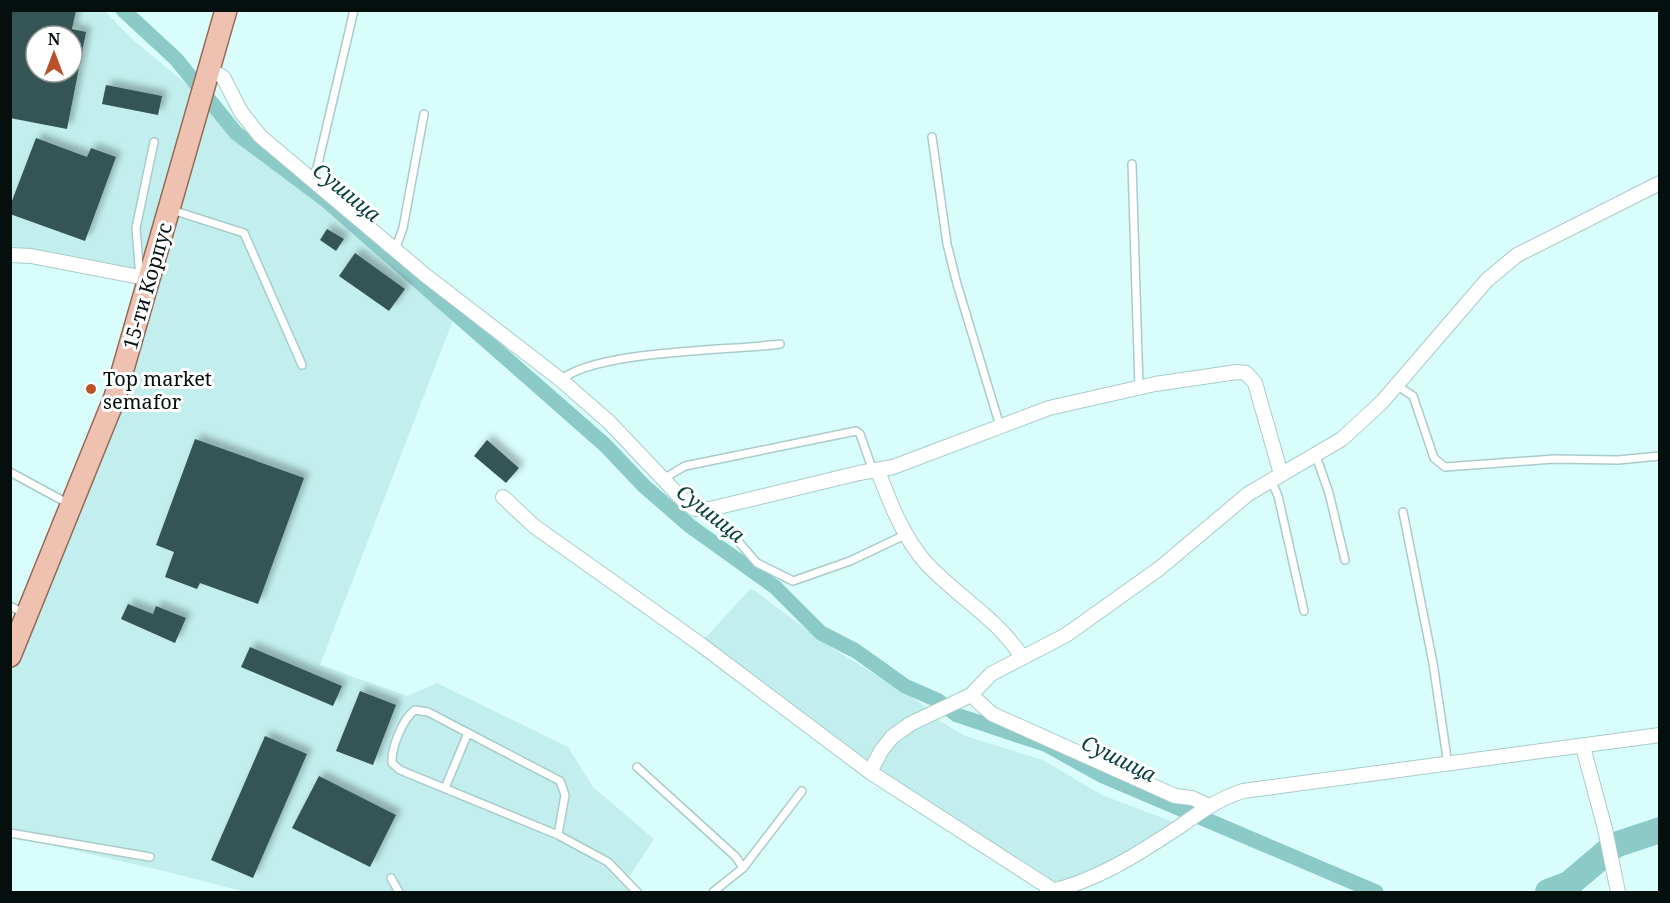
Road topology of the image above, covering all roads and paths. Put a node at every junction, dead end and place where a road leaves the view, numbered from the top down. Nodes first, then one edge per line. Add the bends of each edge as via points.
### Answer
1 (226, 10) edge
2 (354, 10) edge
3 (208, 74) junction
4 (424, 114) dead end
5 (932, 137) dead end
6 (154, 142) dead end
7 (1132, 164) dead end
8 (312, 177) junction
9 (1659, 183) edge
10 (169, 209) junction
11 (395, 250) junction
12 (10, 255) edge
13 (145, 278) junction
14 (780, 345) dead end
15 (302, 365) dead end
16 (561, 380) junction
17 (1396, 385) junction
18 (1139, 387) junction
19 (1000, 426) junction
20 (1316, 456) junction
21 (1659, 456) edge
22 (875, 471) junction
23 (10, 472) edge
24 (1276, 477) junction
25 (663, 479) junction
26 (503, 497) dead end
27 (71, 505) junction
28 (710, 509) junction
29 (1403, 512) dead end
30 (907, 534) junction
31 (1345, 560) dead end
32 (19, 611) edge
33 (1304, 611) dead end
34 (10, 656) edge
35 (1022, 657) junction
36 (971, 695) junction
37 (468, 733) junction
38 (1659, 735) edge
39 (1583, 747) junction
40 (1448, 765) junction
41 (637, 767) dead end
42 (870, 772) junction
43 (445, 788) junction
44 (802, 791) dead end
45 (1207, 805) junction
46 (10, 833) edge
47 (558, 836) junction
48 (150, 857) dead end
49 (743, 868) junction
50 (391, 878) dead end
51 (399, 892) edge
52 (637, 892) edge
53 (713, 892) edge
54 (1052, 892) edge
55 (1618, 892) edge

1 - 3 main road, 15-ти Корпус
2 - 8 lane
3 - 8 street via 223,77 260,135
3 - 10 main road, 15-ти Корпус
4 - 11 lane via 404,228
5 - 19 lane via 952,267
6 - 13 lane via 136,228
7 - 18 lane
8 - 11 street
9 - 17 street via 1517,255 1487,280
10 - 13 main road, 15-ти Корпус
10 - 15 lane via 244,233
11 - 16 street
12 - 13 street
13 - 27 main road, 15-ти Корпус via 115,397
14 - 16 lane via 648,355 593,364
16 - 25 street via 609,422
17 - 20 street via 1342,439
17 - 21 lane via 1413,396 1434,458 1445,467
18 - 19 street via 1049,408
18 - 24 street via 1246,372 1261,398
19 - 22 street
20 - 24 street
20 - 31 lane
22 - 25 lane via 856,431 685,466
22 - 28 street
22 - 30 street
23 - 27 lane
24 - 33 lane
24 - 35 street via 1228,508 1108,608
25 - 28 street via 689,506
26 - 42 street via 534,526
27 - 32 main road, 15-ти Корпус
28 - 30 lane via 757,563 793,582
29 - 40 lane via 1433,663
30 - 35 street via 925,562 995,623
32 - 34 main road, 15-ти Корпус
35 - 36 street via 990,674
36 - 42 street via 924,715 892,737
36 - 45 street via 992,714 1175,796
37 - 43 lane
37 - 43 lane via 428,712 415,710 408,715 392,763
37 - 47 lane via 560,781 565,795
38 - 39 street
39 - 40 street
39 - 55 street
40 - 45 street via 1243,791
41 - 49 lane via 736,857
42 - 54 street
43 - 47 lane
44 - 49 lane
45 - 54 street via 1138,853 1088,880
46 - 48 lane
47 - 52 lane via 608,862
49 - 53 lane
50 - 51 lane

